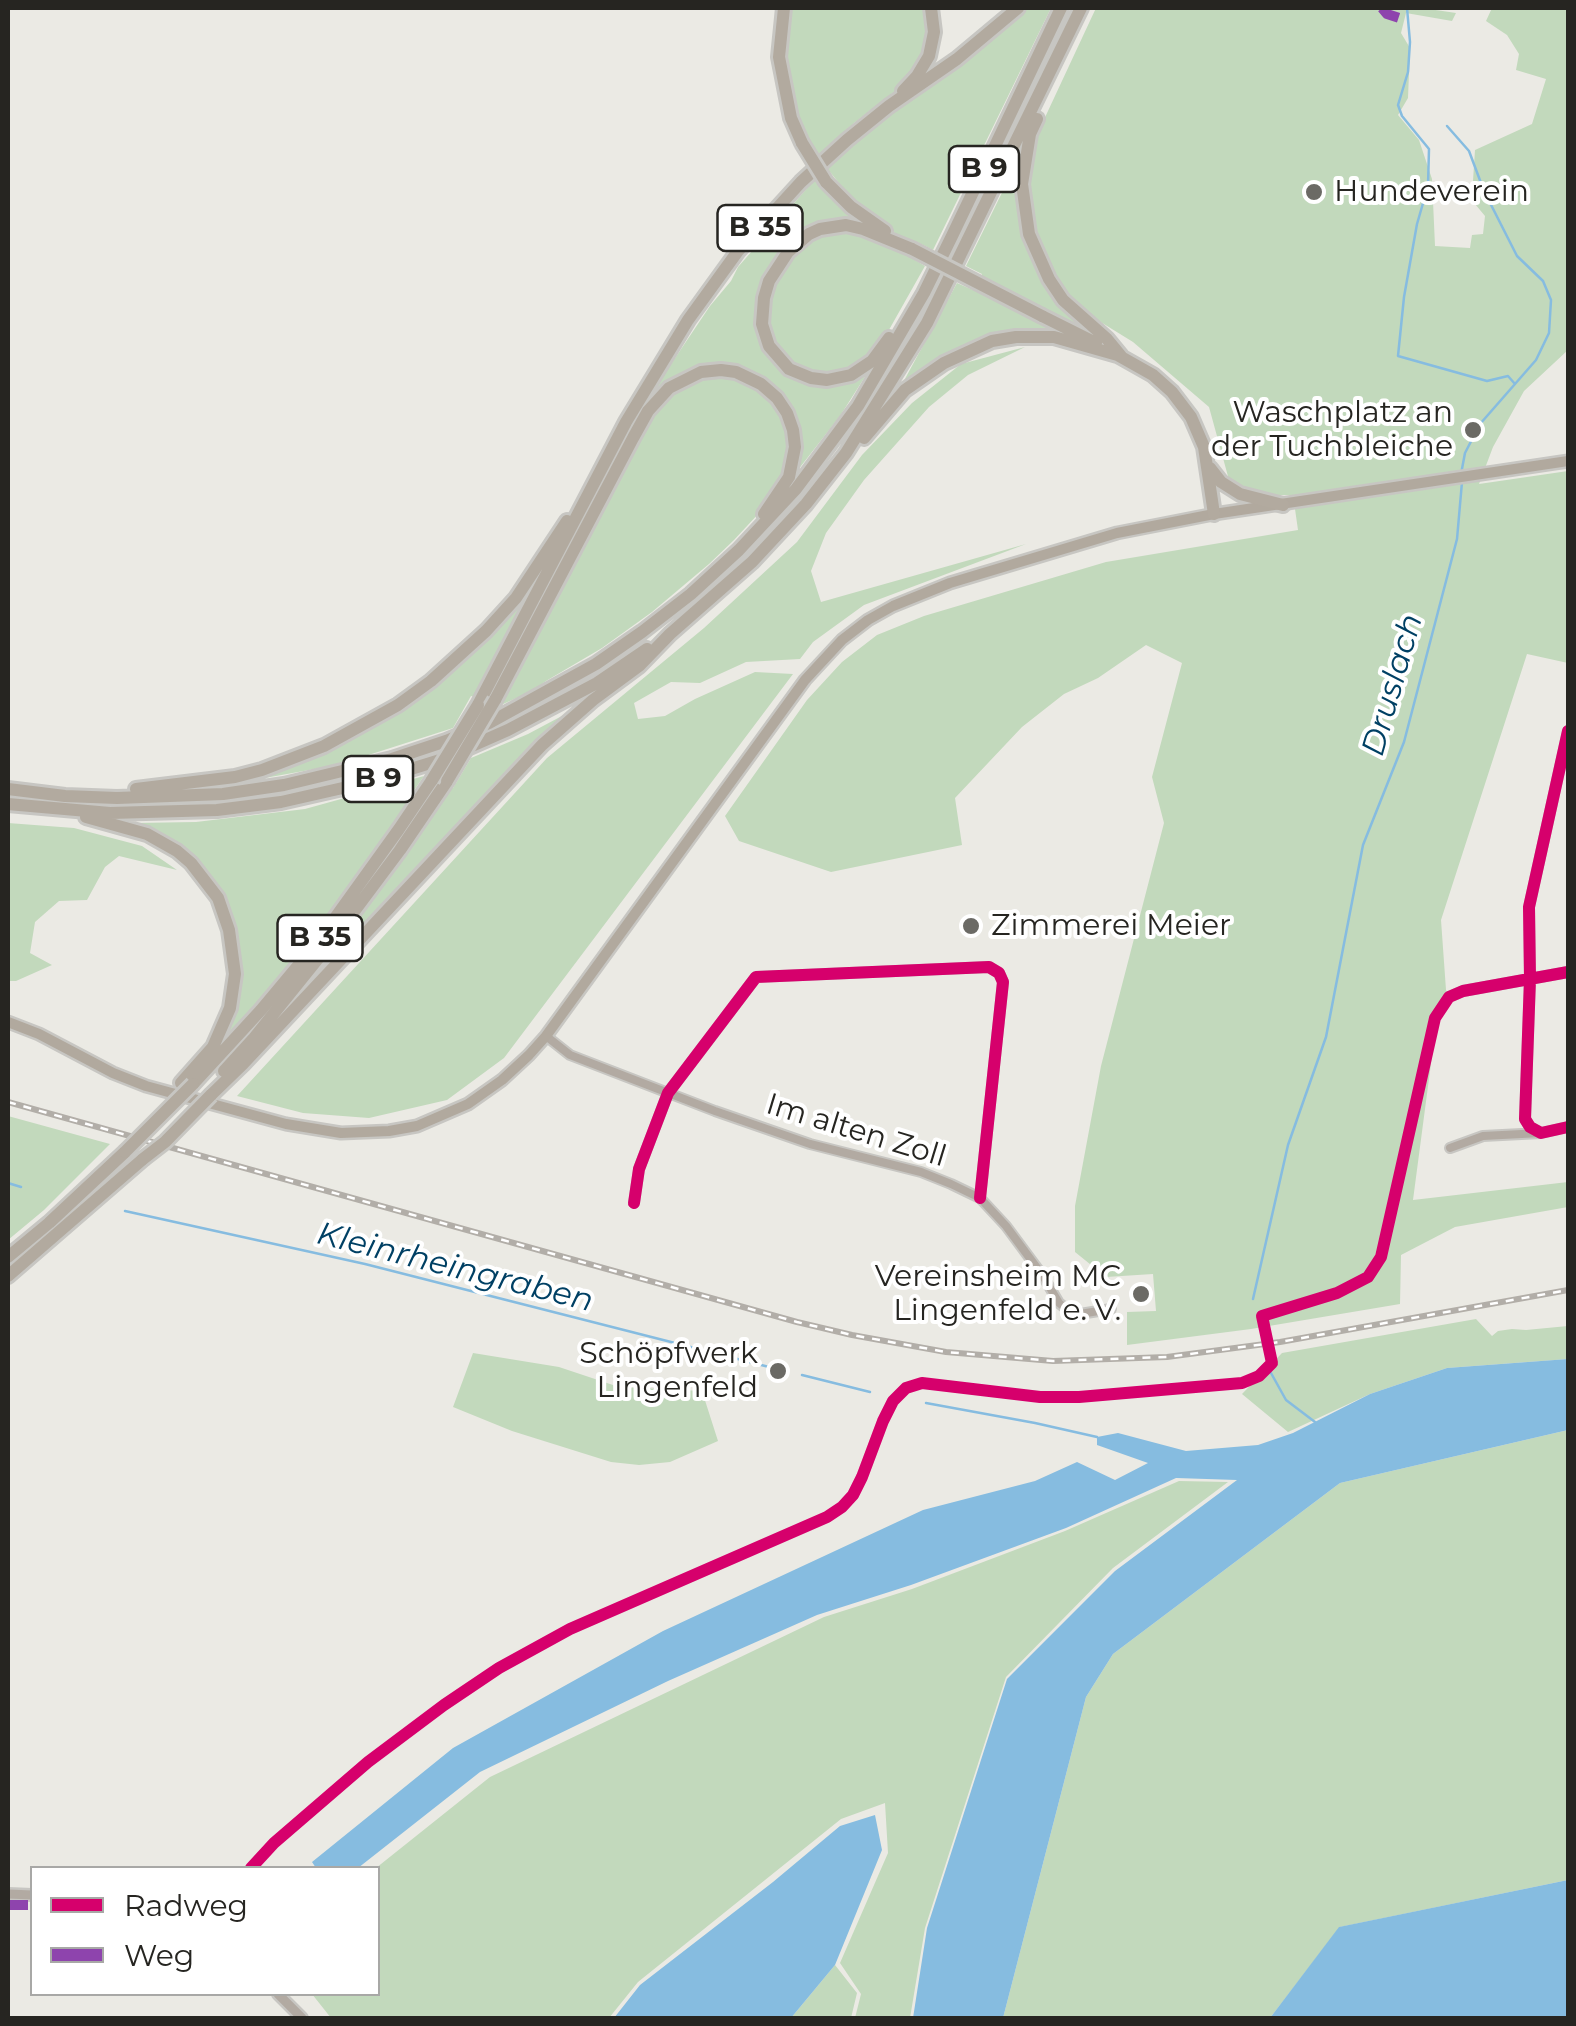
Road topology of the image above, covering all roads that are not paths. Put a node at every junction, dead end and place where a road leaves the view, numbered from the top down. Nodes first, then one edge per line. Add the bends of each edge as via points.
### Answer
1 (784, 8) edge
2 (931, 8) edge
3 (1018, 8) edge
4 (1062, 8) edge
5 (1081, 8) edge
6 (1042, 89) junction
7 (889, 106) junction
8 (912, 249) junction
9 (924, 293) junction
10 (1121, 356) junction
11 (846, 453) junction
12 (1568, 461) edge
13 (1208, 466) junction
14 (592, 487) junction
15 (1284, 505) junction
16 (1214, 514) junction
17 (739, 550) junction
18 (670, 634) junction
19 (1568, 731) edge
20 (8, 788) edge
21 (118, 798) junction
22 (8, 804) edge
23 (54, 810) junction
24 (1568, 972) edge
25 (1530, 979) junction
26 (1449, 997) dead end
27 (8, 1022) edge
28 (546, 1036) junction
29 (197, 1088) junction
30 (668, 1093) junction
31 (1568, 1127) edge
32 (1541, 1133) junction
33 (1450, 1148) dead end
34 (980, 1198) junction
35 (634, 1204) dead end
36 (8, 1256) edge
37 (8, 1276) edge
38 (1112, 1309) dead end
39 (280, 1996) edge
40 (302, 2018) edge

1 - 8 highway, bridge via 779,57 802,142 851,207
2 - 7 highway via 928,56
3 - 7 highway
4 - 9 highway, B 9
5 - 6 highway, B 9
6 - 10 highway via 1022,184 1029,234 1063,300
6 - 11 highway, B 9 via 927,324
7 - 14 highway, B 35 via 801,182 738,251 688,320
8 - 9 highway via 846,225 810,234 788,252 770,281 762,324 769,346 790,369 827,380 850,376 872,361
8 - 10 highway, bridge
9 - 17 highway, B 9 via 858,406 796,489
10 - 11 highway via 1054,337 992,341 944,362 905,390
10 - 13 highway via 1179,401
11 - 18 highway, B 9 via 780,534
12 - 15 main road
13 - 15 highway via 1240,494
13 - 16 highway
14 - 21 highway via 516,598 398,705 324,746 262,770 136,789
14 - 29 highway, B 35, bridge via 432,780 316,942
15 - 16 main road
16 - 28 main road via 1117,533 950,583 893,606 842,640 804,680
17 - 21 highway, B 9 via 692,594 596,664 446,741 284,785
17 - 29 highway, bridge via 789,477 794,430 761,384 736,372 702,372 669,388 648,411 496,700 400,850 254,1038
18 - 23 highway, B 9 via 598,683 508,730 370,782 217,810
18 - 29 highway via 542,745 257,1049
19 - 25 street via 1529,907
20 - 21 highway, B 9
22 - 23 highway, B 9
23 - 29 highway via 147,834 191,863 218,898 235,974 230,1008
24 - 25 street
25 - 26 street
25 - 32 street via 1524,1119
27 - 28 main road via 146,1086 340,1134 389,1132 455,1110 502,1080
28 - 30 street, Im alten Zoll via 570,1055
29 - 36 highway, B 35, bridge
29 - 37 highway, bridge via 143,1160
30 - 34 street, Im alten Zoll via 810,1144 922,1172
30 - 34 street via 756,976 989,967 1003,982
30 - 35 street
31 - 32 street
32 - 33 street via 1483,1136
34 - 38 street, Im alten Zoll via 1059,1303 1080,1314
39 - 40 street

